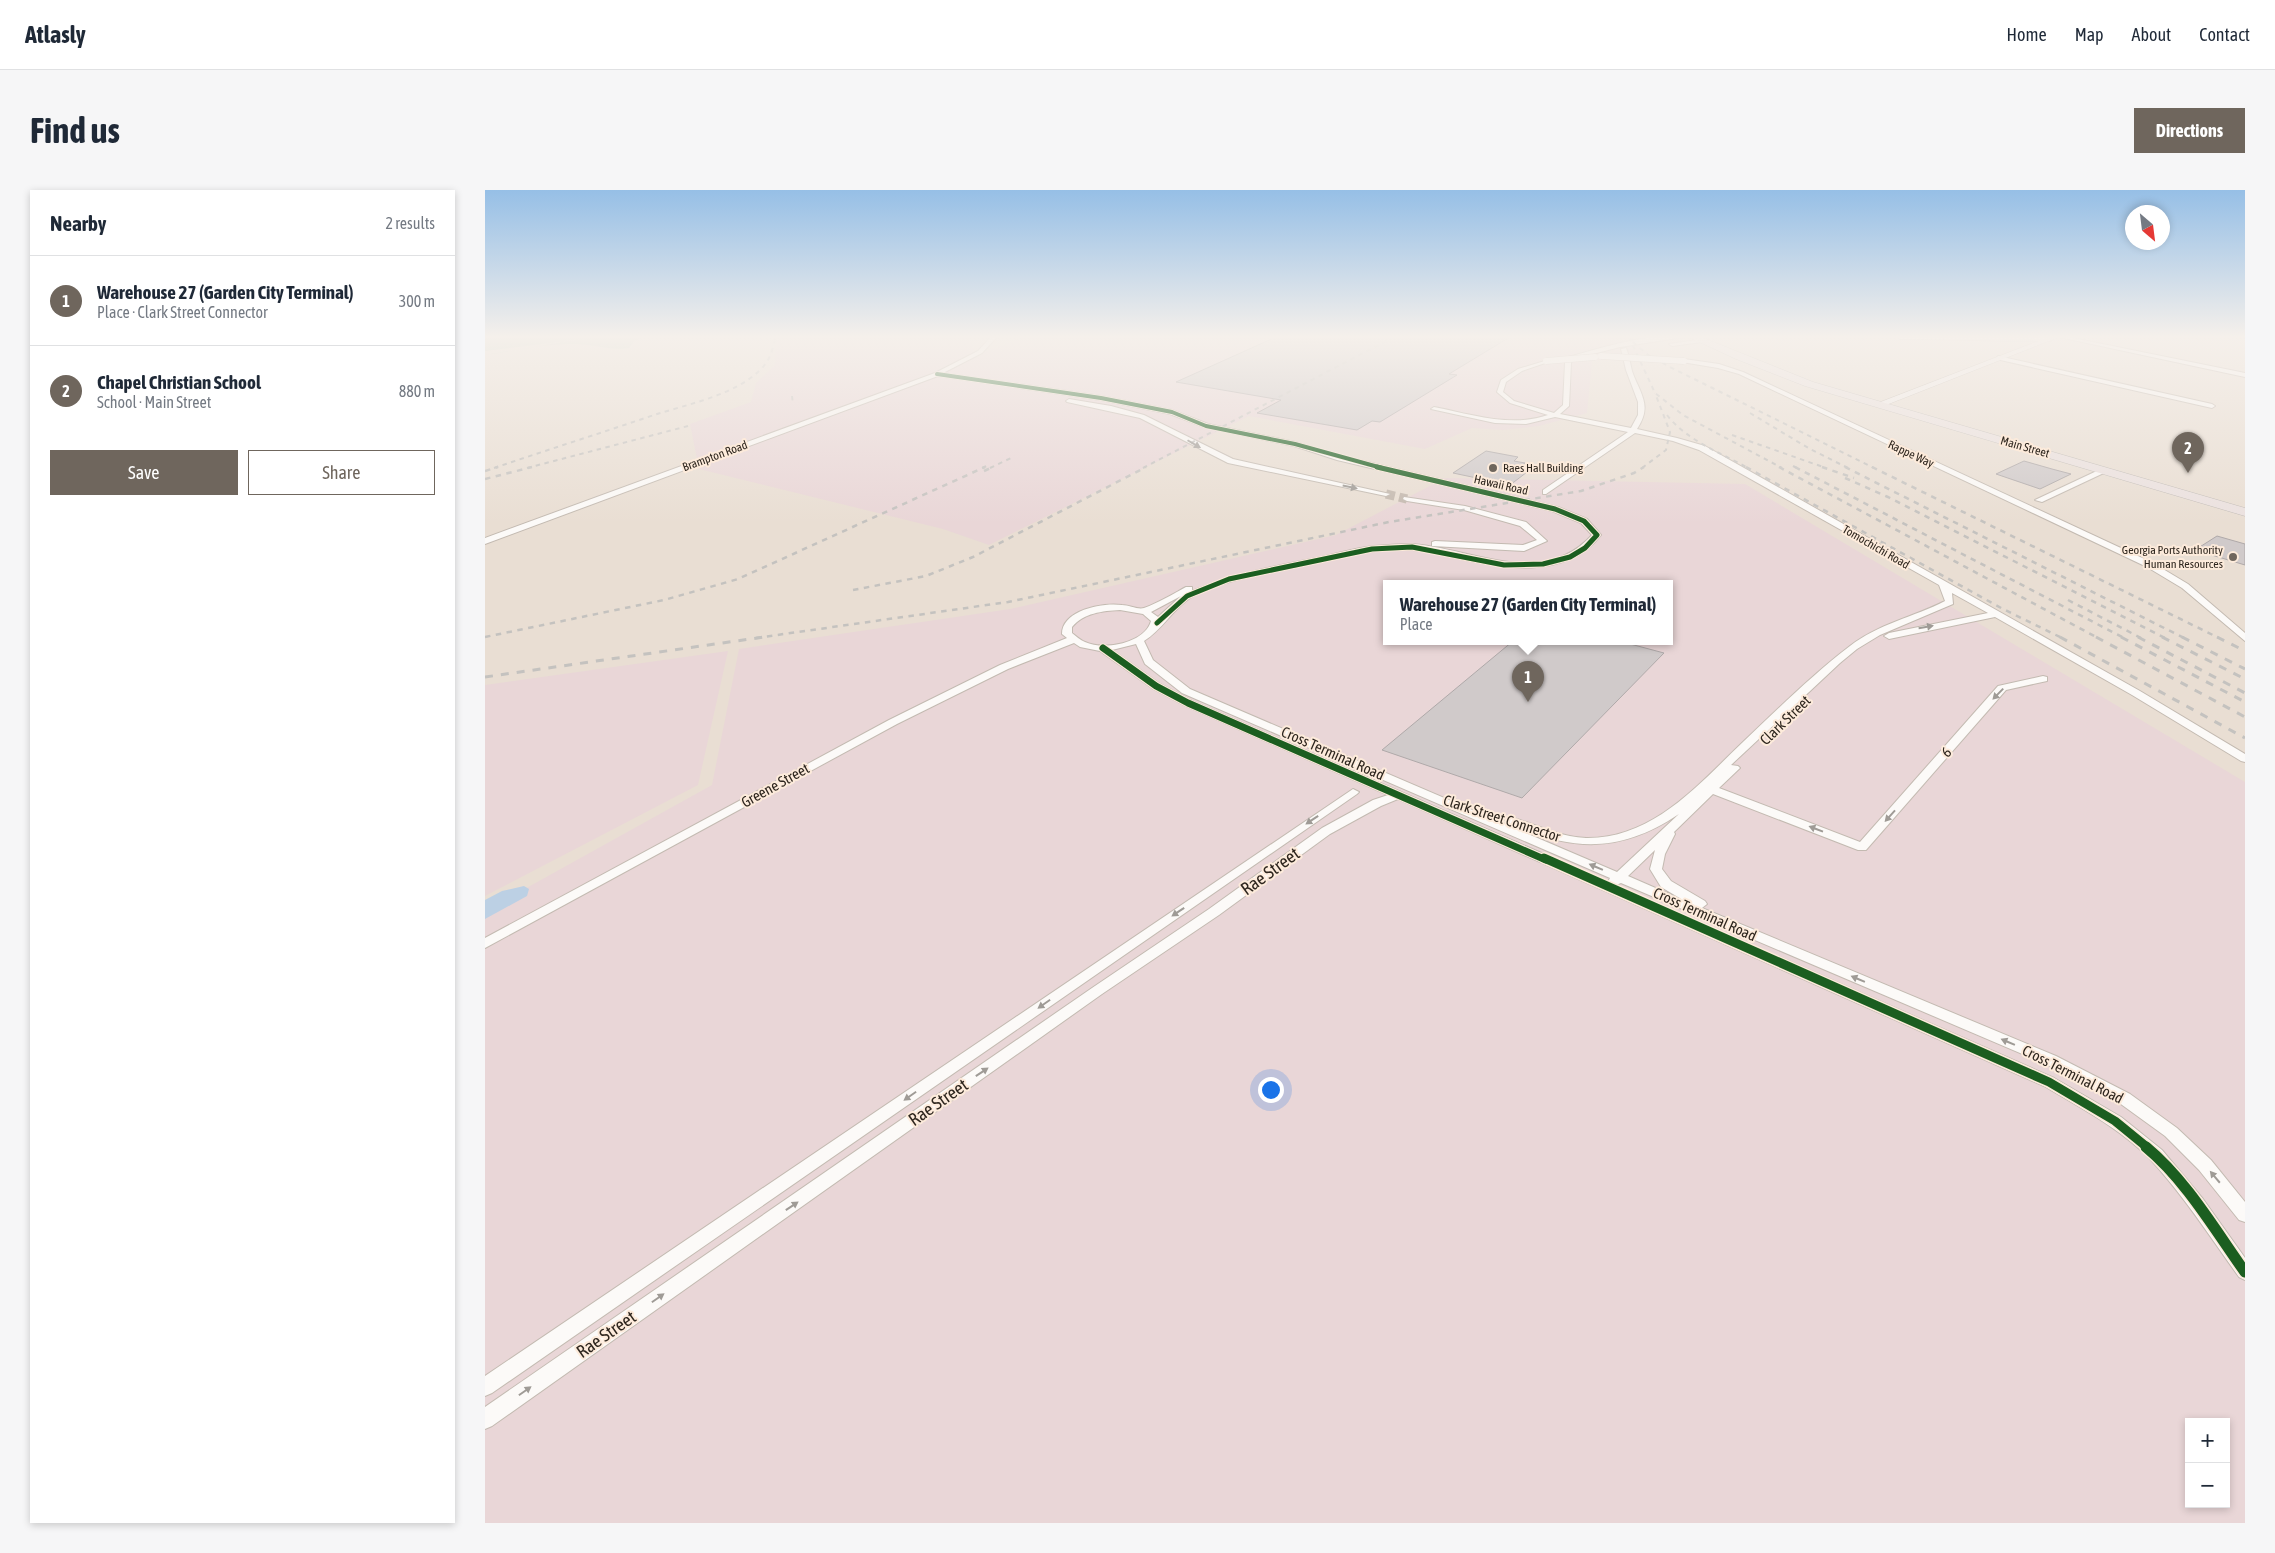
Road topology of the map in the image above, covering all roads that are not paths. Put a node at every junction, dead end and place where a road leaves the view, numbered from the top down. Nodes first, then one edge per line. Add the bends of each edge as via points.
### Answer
1 (869, 399) edge
2 (1055, 399) edge
3 (1107, 399) edge
4 (1509, 399) edge
5 (1566, 399) edge
6 (1641, 399) edge
7 (1797, 399) edge
8 (1860, 399) edge
9 (1893, 399) edge
10 (2182, 399) edge
11 (1878, 405) junction
12 (2212, 406) dead end
13 (1434, 409) dead end
14 (1555, 415) junction
15 (1633, 431) junction
16 (2104, 471) junction
17 (1546, 492) dead end
18 (1386, 494) tunnel mouth
19 (1407, 499) tunnel mouth
20 (2039, 500) dead end
21 (2245, 512) edge
22 (485, 541) edge
23 (1943, 586) junction
24 (1145, 611) junction
25 (1994, 615) junction
26 (1157, 623) junction
27 (2245, 638) edge
28 (1072, 640) junction
29 (1139, 641) junction
30 (1103, 648) junction
31 (2043, 679) dead end
32 (2245, 759) edge
33 (1708, 787) junction
34 (1414, 789) junction
35 (1353, 792) dead end
36 (1397, 796) junction
37 (1675, 817) junction
38 (1620, 877) junction
39 (1609, 887) junction
40 (485, 944) edge
41 (1788, 950) junction
42 (2245, 1215) edge
43 (2245, 1272) edge
44 (485, 1387) edge
45 (485, 1419) edge

1 - 22 street, Brampton Road
2 -> 18 street via 1133,413 1154,421 1213,455 1231,461
3 - 26 street, Hawaii Road via 1172,412 1206,426 1295,444 1555,509 1584,521 1597,534 1585,548 1570,557 1543,564 1504,565 1412,547 1372,549 1229,578 1187,596
4 - 14 street, Rappe Way, bridge
5 - 14 street via 1566,406
6 - 15 street via 1644,405 1641,420
7 - 27 street, Rappe Way, bridge via 2150,565 2185,586
8 - 11 main road, Main Street
9 - 11 street
10 - 12 street
11 - 16 main road, Main Street
13 - 14 street via 1513,423
14 - 15 street, Tomochichi Road
15 - 17 street
15 - 23 street, Tomochichi Road via 1702,448
16 - 20 street
16 - 21 main road, Main Street
19 - 24 street via 1465,508 1523,524 1543,540 1523,548 1397,541 1333,548 1217,575
23 - 25 street, Tomochichi Road
23 - 33 street, Clark Street via 1950,602 1863,641
24 - 26 street via 1153,615
24 - 28 street via 1113,607 1080,615 1067,627 1067,634
25 - 32 street, Tomochichi Road via 2136,693
33 -> 25 street, Clark Street via 1866,646 1880,638 1903,632
26 - 29 street via 1153,633
28 - 30 street
28 - 40 street, Greene Street via 1004,667 893,722
29 - 30 street
29 - 34 street, Cross Terminal Road via 1149,662 1186,691
30 - 36 street, Cross Terminal Road via 1156,686 1188,704
31 -> 33 street, 6 via 2003,688 1862,847
33 - 37 street, Clark Street
34 - 37 street, Clark Street Connector via 1558,839 1596,841 1616,838
38 -> 34 street, Cross Terminal Road
35 -> 44 street, Rae Street
36 - 39 street, Cross Terminal Road
45 -> 36 street, Rae Street via 1214,912 1331,827
37 - 38 street, Clark Street
37 - 41 street via 1656,869 1667,884 1693,900 1767,934
38 - 39 street, Clark Street
38 - 41 street, Cross Terminal Road
39 - 43 street, Cross Terminal Road via 2049,1082 2115,1121 2157,1155 2197,1204
42 -> 41 street, Cross Terminal Road via 2205,1165 2171,1132 2125,1098 2051,1060

